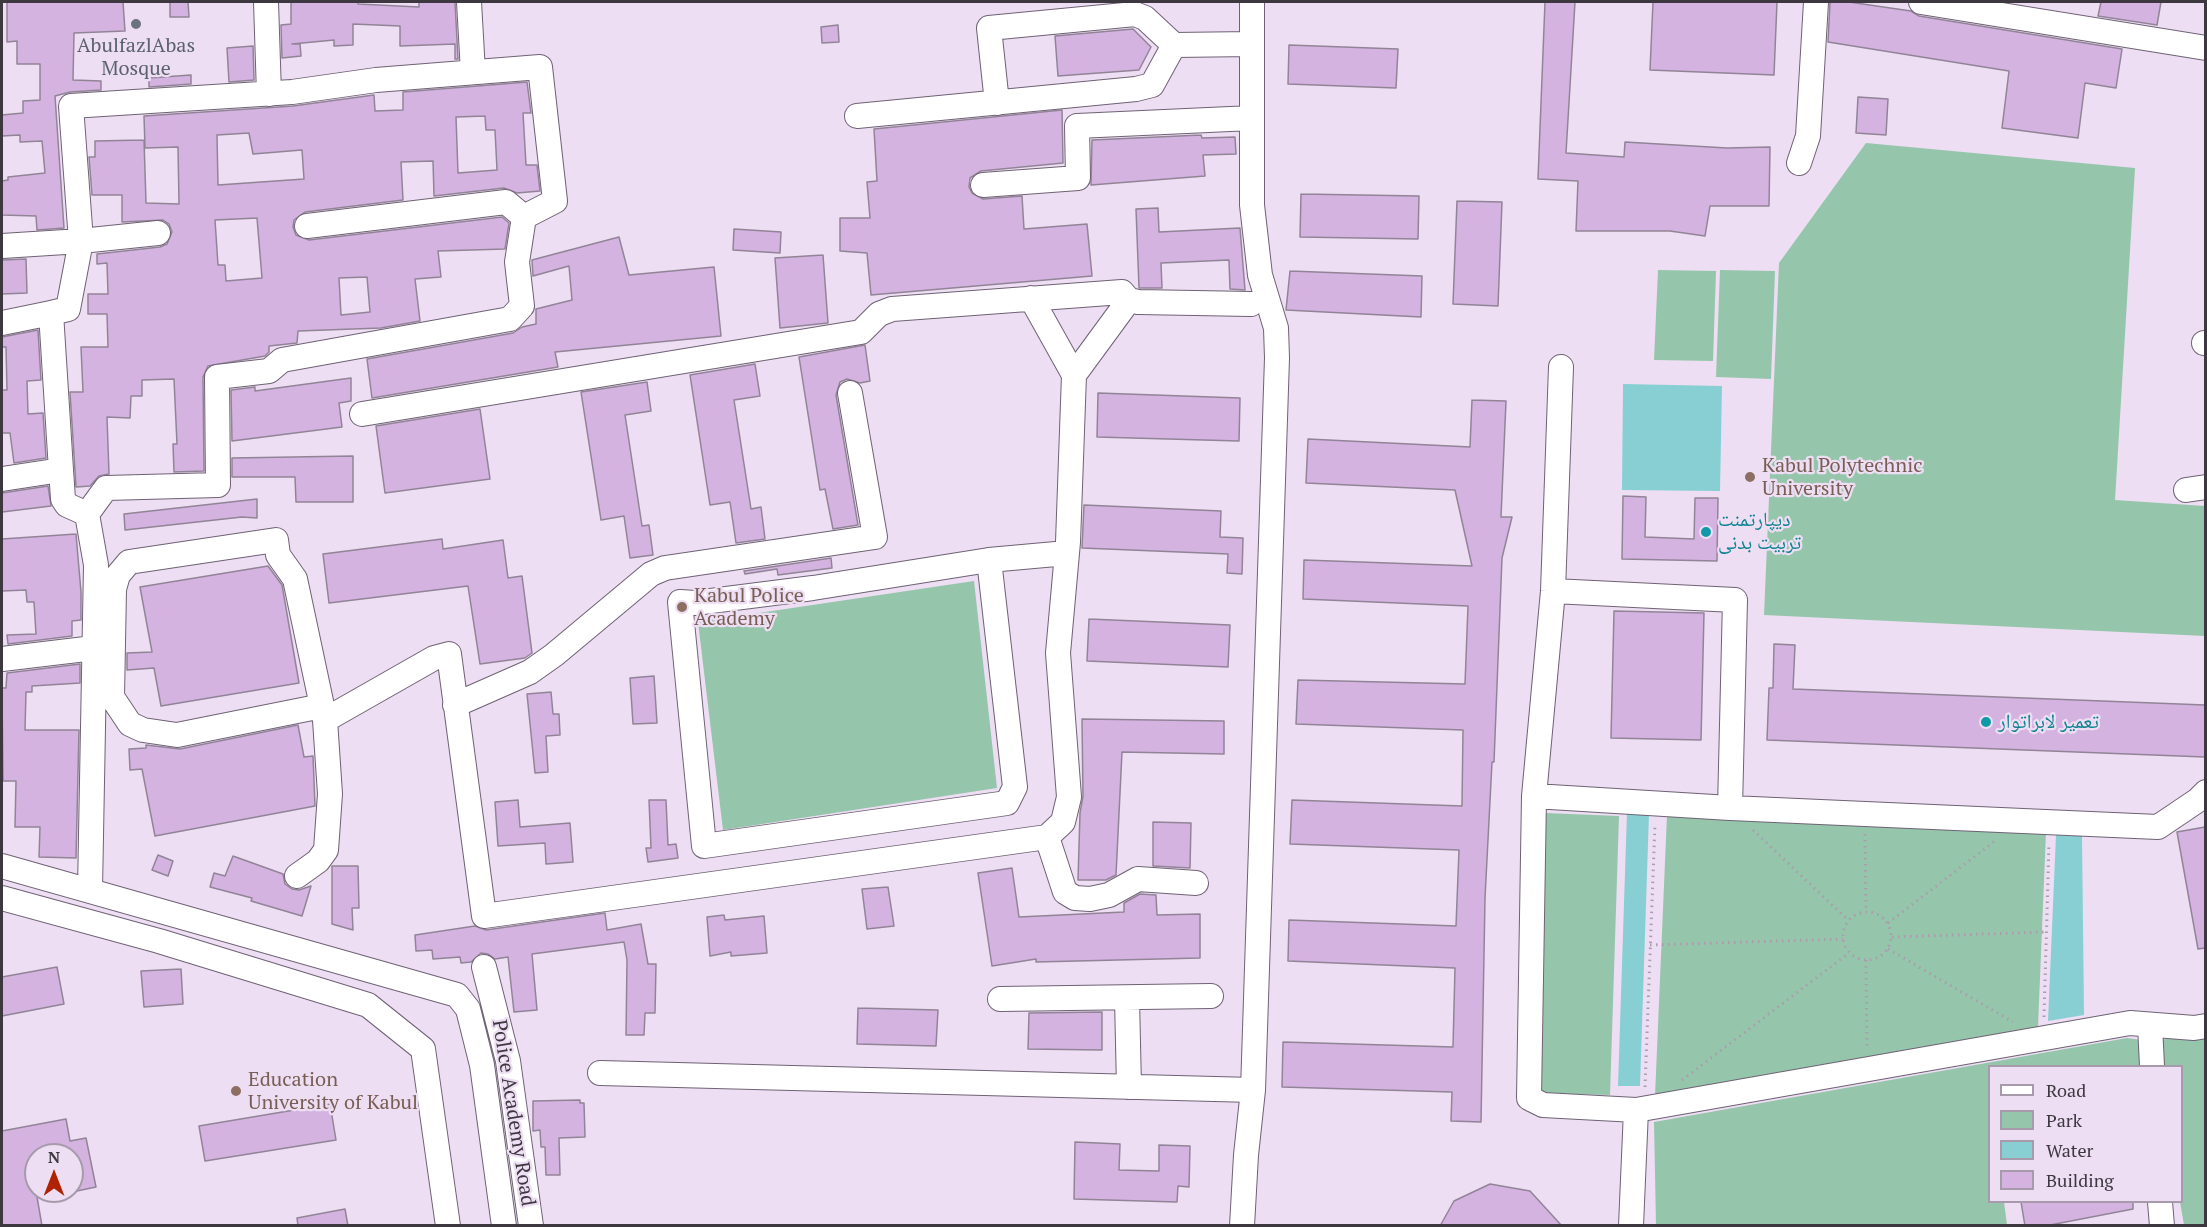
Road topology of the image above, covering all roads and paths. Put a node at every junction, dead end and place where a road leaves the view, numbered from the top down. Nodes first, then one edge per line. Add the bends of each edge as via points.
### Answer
1 (266, 2) edge
2 (469, 2) edge
3 (1252, 2) edge
4 (1816, 2) edge
5 (1921, 2) edge
6 (1983, 7) edge
7 (1252, 44) junction
8 (1174, 45) junction
9 (2205, 48) edge
10 (473, 72) junction
11 (269, 94) junction
12 (997, 103) junction
13 (857, 116) dead end
14 (1252, 118) junction
15 (1799, 163) dead end
16 (983, 185) dead end
17 (524, 217) junction
18 (307, 226) dead end
19 (158, 233) dead end
20 (81, 241) junction
21 (2, 246) edge
22 (1031, 298) junction
23 (1129, 300) junction
24 (1251, 304) dead end
25 (51, 314) junction
26 (2, 323) edge
27 (1561, 367) dead end
28 (1074, 375) junction
29 (850, 393) dead end
30 (362, 414) dead end
31 (61, 470) junction
32 (2, 479) edge
33 (87, 514) junction
34 (1067, 553) junction
35 (989, 560) junction
36 (1553, 591) junction
37 (94, 648) junction
38 (2, 659) edge
39 (455, 705) junction
40 (323, 713) junction
41 (2205, 792) edge
42 (1534, 796) junction
43 (1656, 804) junction
44 (1730, 808) junction
45 (1865, 815) junction
46 (2020, 822) junction
47 (2049, 824) junction
48 (1047, 837) junction
49 (2, 866) edge
50 (297, 876) dead end
51 (1196, 883) dead end
52 (90, 890) junction
53 (2, 898) edge
54 (1866, 911) junction
55 (1848, 920) junction
56 (1888, 923) junction
57 (2046, 932) junction
58 (1892, 937) junction
59 (1842, 939) junction
60 (1650, 945) junction
61 (1888, 950) junction
62 (1849, 953) junction
63 (1866, 960) junction
64 (484, 967) dead end
65 (1210, 996) dead end
66 (1000, 999) dead end
67 (1127, 999) junction
68 (2150, 1025) junction
69 (2205, 1026) edge
70 (2043, 1040) junction
71 (2152, 1065) edge
72 (1867, 1070) junction
73 (600, 1073) dead end
74 (1682, 1080) dead end
75 (1129, 1087) junction
76 (1253, 1090) junction
77 (1640, 1109) junction
78 (2160, 1203) edge
79 (448, 1226) edge
80 (504, 1226) edge
81 (531, 1226) edge
82 (1242, 1226) edge
83 (1631, 1226) edge
84 (2162, 1226) edge

1 - 11 street
2 - 10 street
3 - 7 street
4 - 15 street via 1808,136
5 - 6 street
6 - 9 street
7 - 8 street
7 - 14 street
8 - 12 street via 1152,85
8 - 12 street via 1135,14 989,28
10 - 11 street
10 - 17 street via 540,67 555,201
11 - 20 street via 71,106
12 - 13 street
14 - 16 street via 1077,126 1078,178
14 - 76 street via 1255,229 1260,275 1276,328 1277,358
17 - 18 street via 506,202
17 - 33 street via 517,262 522,306 510,319 282,360 269,371 217,377 218,485 106,488
19 - 20 street
20 - 21 street
20 - 25 street via 68,309
22 - 23 street via 1122,292
22 - 28 street
22 - 30 street via 892,309 879,314 861,332
23 - 24 street
23 - 28 street
25 - 26 street
25 - 31 street
27 - 36 street
28 - 34 street
29 - 39 street via 874,537 665,568 651,574 530,672
31 - 32 street
31 - 33 street via 63,499
33 - 37 street via 96,566
34 - 35 street
34 - 48 street via 1058,653 1069,797 1063,822
35 - 35 street via 1015,788 1007,803 704,846 680,602 813,588
36 - 42 street
36 - 44 street via 1735,600
37 - 38 street
37 - 52 street
39 - 40 street via 448,654
39 - 48 street via 484,916
40 - 40 street via 295,579 278,555 276,540 129,562 118,575 114,589 112,697 130,724 142,730 177,735
40 - 50 street via 330,794 326,850
41 - 47 street via 2158,827
42 - 43 street
42 - 77 street via 1529,1098 1543,1105
43 - 44 street
43 - 60 path
44 - 45 street
44 - 55 path
45 - 46 street
45 - 54 path
46 - 47 street
46 - 56 path
47 - 57 path
48 - 51 street via 1065,892 1075,898 1109,895 1138,879
49 - 52 street
52 - 80 street via 457,995 468,1010 482,1065
53 - 79 street via 368,1005 423,1049
54 - 55 path
54 - 56 path
55 - 59 path
56 - 58 path
57 - 58 path
57 - 70 path
58 - 61 path
59 - 60 path
59 - 62 path
60 - 77 path
61 - 63 path via 1876,959
61 - 70 path
62 - 63 path
62 - 74 path
63 - 72 path
64 - 81 street, Police Academy Road via 508,1061
65 - 67 street
66 - 67 street
67 - 75 street
68 - 69 street
68 - 70 street via 2130,1023
68 - 71 street
70 - 72 street
72 - 77 street
73 - 75 street
75 - 76 street
76 - 82 street
77 - 83 street
78 - 84 street

